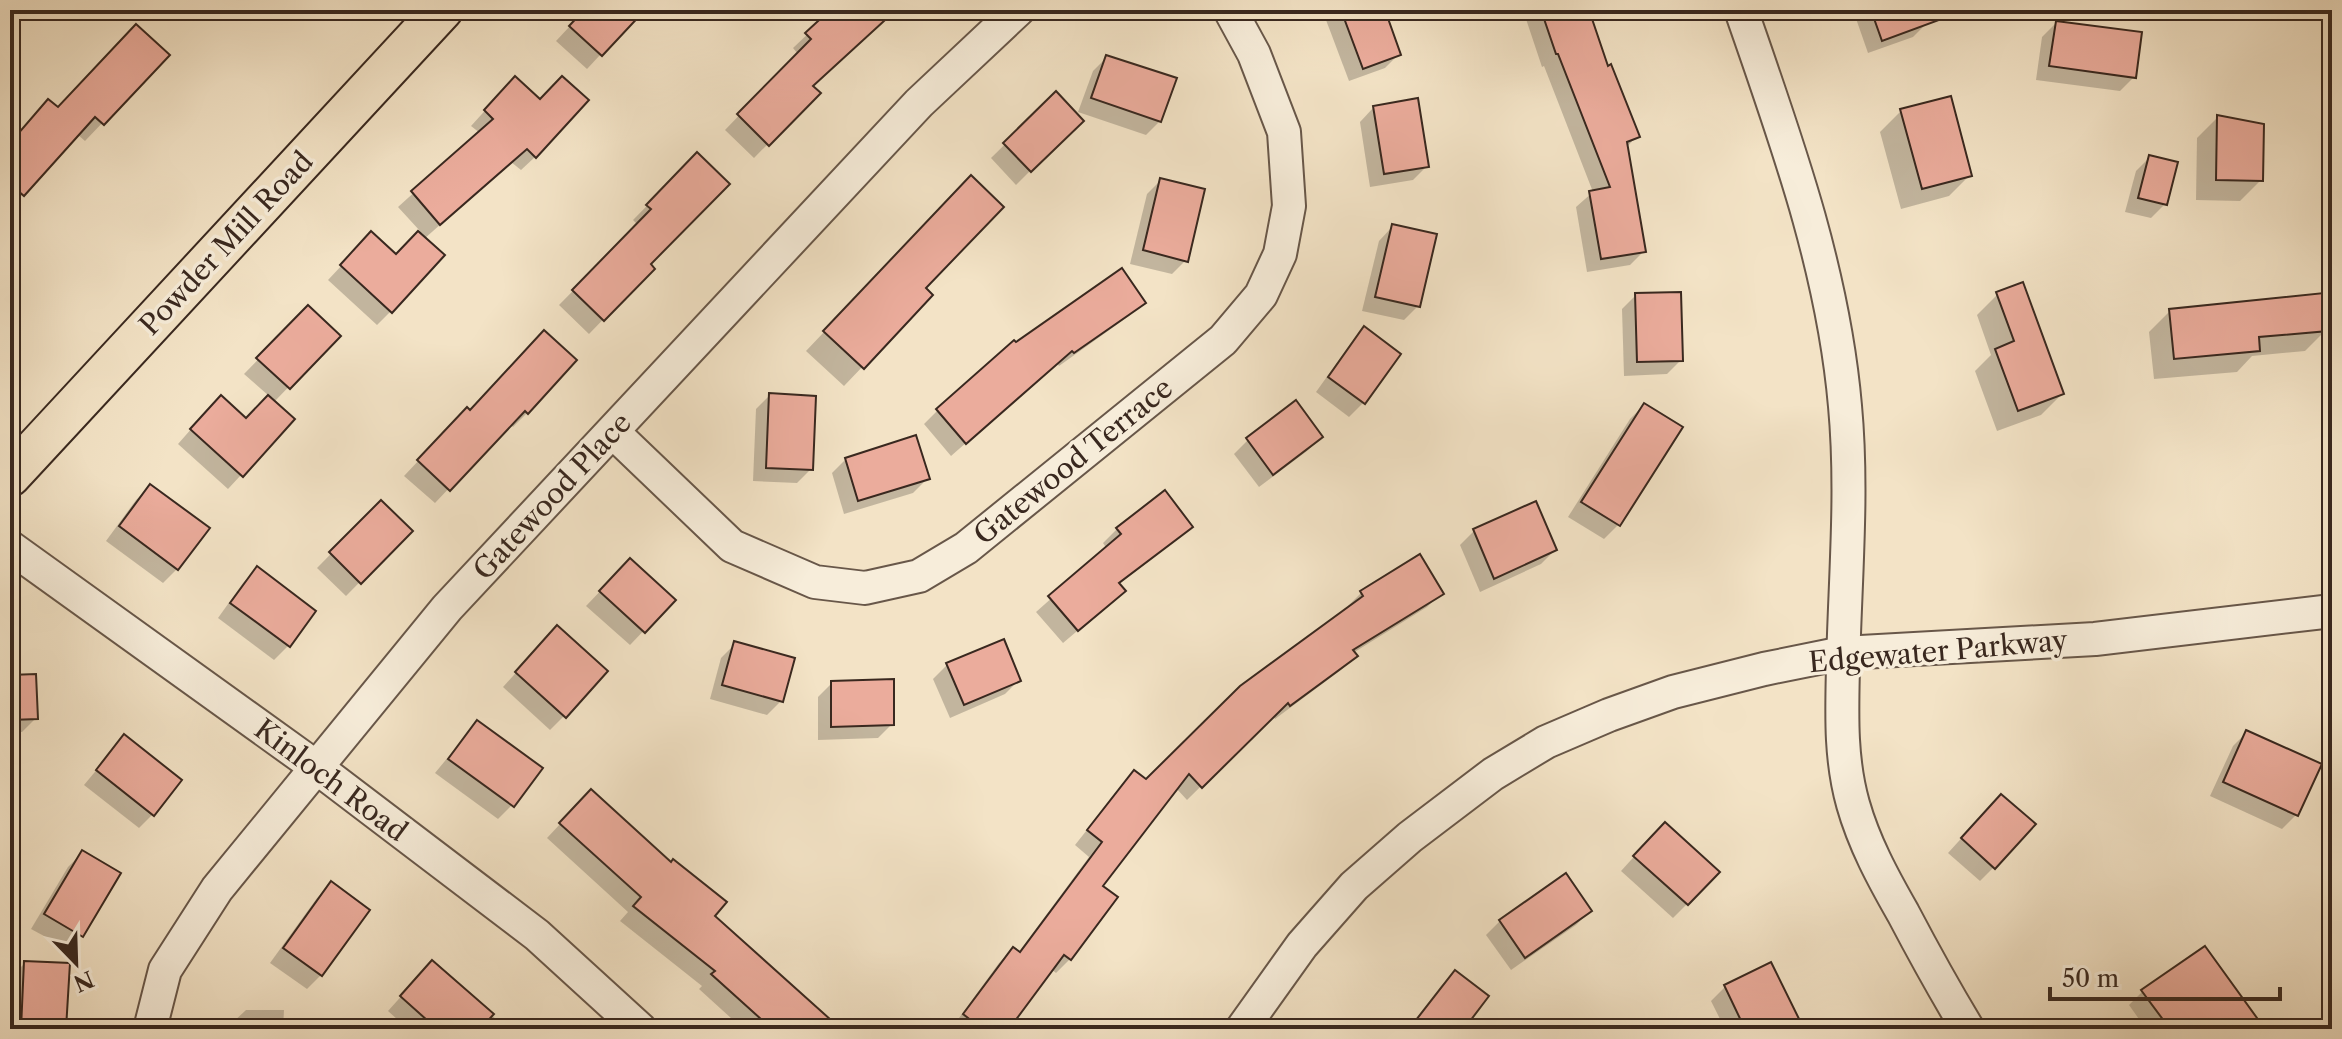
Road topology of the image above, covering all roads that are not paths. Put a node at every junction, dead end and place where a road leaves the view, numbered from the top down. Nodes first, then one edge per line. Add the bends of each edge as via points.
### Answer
1 (442, 10) edge
2 (1018, 10) edge
3 (1230, 10) edge
4 (1741, 10) edge
5 (613, 432) junction
6 (10, 476) edge
7 (10, 547) edge
8 (2332, 611) edge
9 (1843, 653) junction
10 (316, 767) junction
11 (150, 1029) edge
12 (640, 1029) edge
13 (1242, 1029) edge
14 (1968, 1029) edge

1 - 6 main road, Powder Mill Road
2 - 5 street, Gatewood Place via 919,103
3 - 5 street, Gatewood Terrace via 1254,54 1284,132 1289,206 1280,254 1261,295 1223,340 966,548 919,576 865,588 815,582 732,546
4 - 9 street via 1802,187 1839,353 1847,472
5 - 10 street, Gatewood Place via 447,608
7 - 10 street, Kinloch Road
8 - 9 street, Edgewater Parkway via 2095,639
9 - 13 street, Edgewater Parkway via 1660,696 1546,742 1493,774 1354,886 1302,945
9 - 14 street via 1842,745 1853,803 1892,894
10 - 11 street, Gatewood Place via 217,889 165,970
10 - 12 street, Kinloch Road via 537,935

